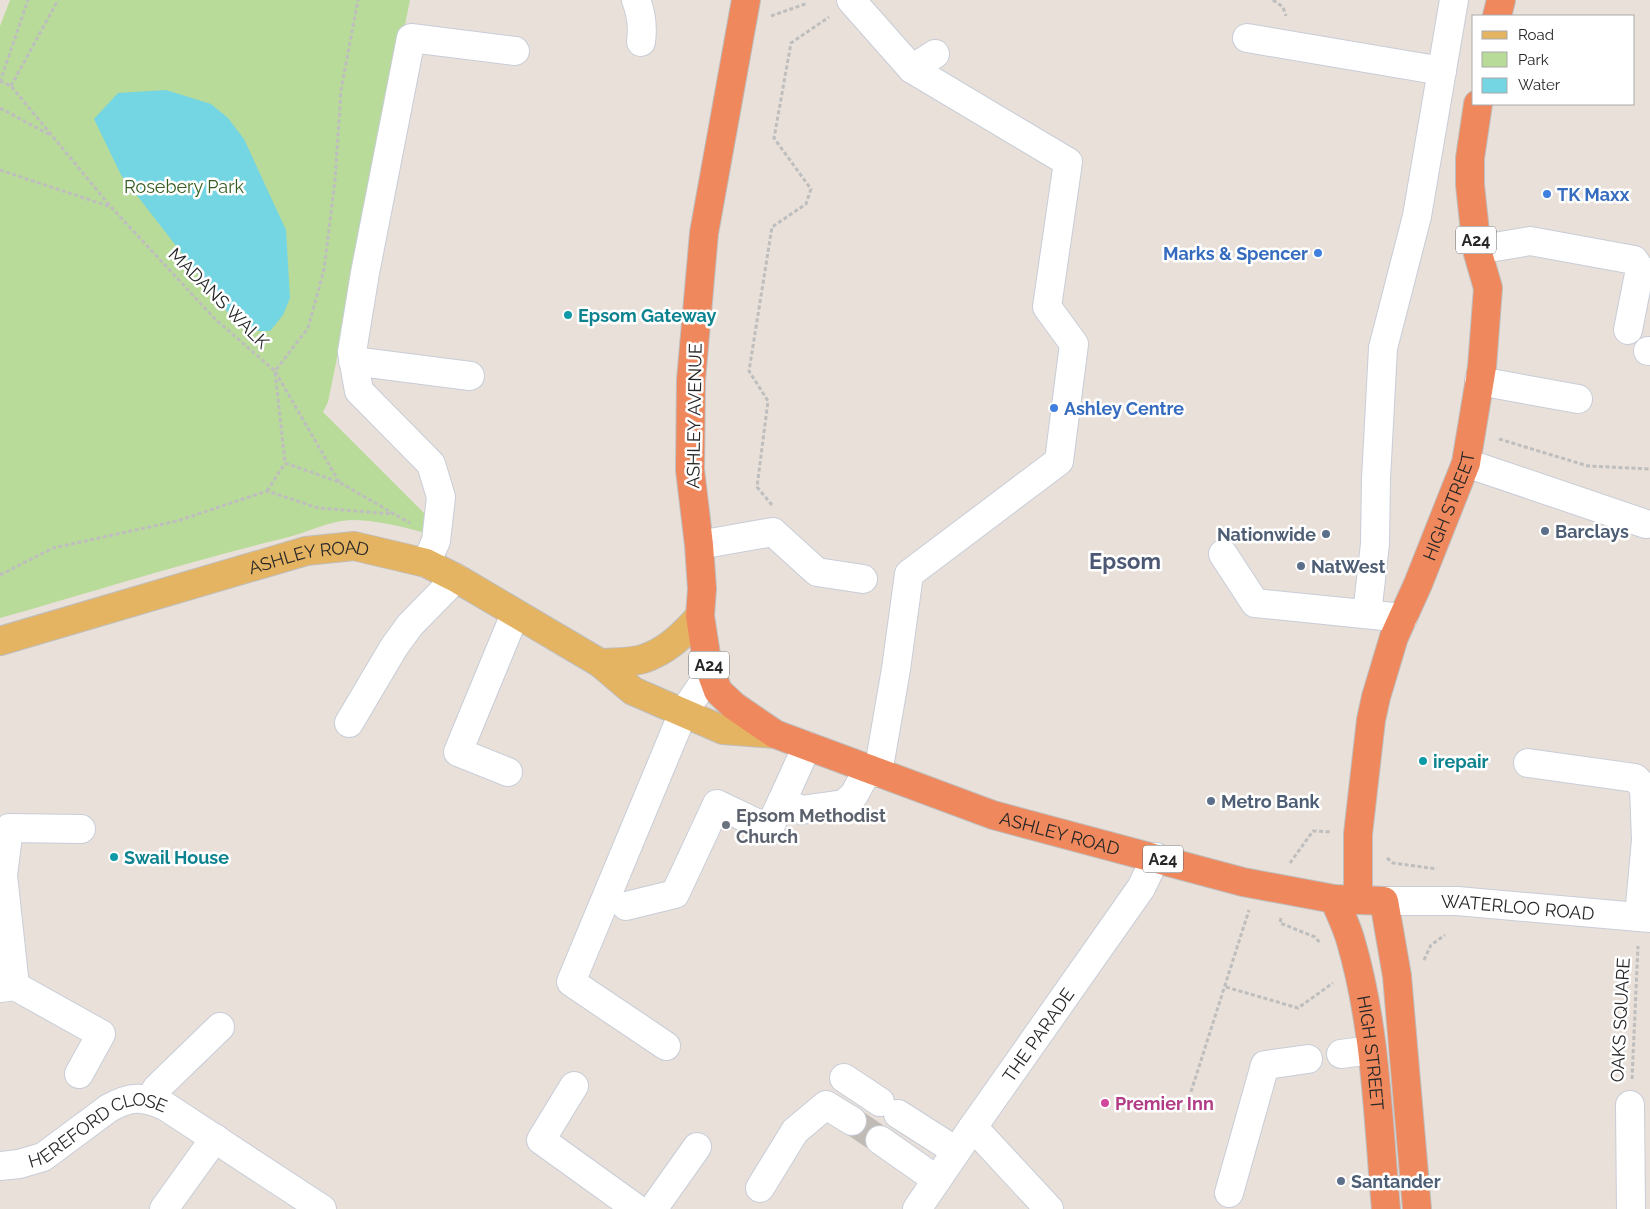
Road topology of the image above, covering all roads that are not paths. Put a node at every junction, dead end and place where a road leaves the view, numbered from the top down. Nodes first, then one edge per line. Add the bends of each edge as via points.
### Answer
1 (636, 0) edge
2 (746, 0) edge
3 (852, 0) edge
4 (1454, 0) edge
5 (1501, 0) edge
6 (1497, 15) edge
7 (1247, 38) dead end
8 (641, 42) dead end
9 (515, 51) dead end
10 (935, 54) dead end
11 (912, 69) junction
12 (1442, 71) junction
13 (1478, 105) edge
14 (1477, 250) junction
15 (1628, 330) dead end
16 (353, 361) junction
17 (470, 376) dead end
18 (1480, 381) junction
19 (1578, 399) dead end
20 (1466, 463) junction
21 (1646, 524) dead end
22 (699, 545) junction
23 (1222, 554) dead end
24 (421, 562) junction
25 (456, 578) junction
26 (863, 579) dead end
27 (515, 614) junction
28 (1367, 614) junction
29 (700, 616) junction
30 (1402, 618) junction
31 (0, 641) edge
32 (600, 663) junction
33 (711, 672) junction
34 (734, 706) joint
35 (683, 713) junction
36 (349, 723) dead end
37 (775, 734) junction
38 (807, 746) junction
39 (1528, 763) dead end
40 (873, 771) junction
41 (508, 772) dead end
42 (782, 801) junction
43 (81, 829) dead end
44 (1156, 857) junction
45 (1359, 900) junction
46 (626, 906) dead end
47 (1644, 918) edge
48 (7, 987) edge
49 (220, 1027) dead end
50 (666, 1046) dead end
51 (1371, 1050) junction
52 (1341, 1054) dead end
53 (1308, 1059) dead end
54 (79, 1074) dead end
55 (844, 1078) dead end
56 (574, 1086) dead end
57 (150, 1099) junction
58 (1630, 1105) road end
59 (852, 1121) tunnel mouth
60 (972, 1127) junction
61 (215, 1138) junction
62 (880, 1140) tunnel mouth
63 (697, 1147) dead end
64 (956, 1152) junction
65 (0, 1166) edge
66 (937, 1180) junction
67 (760, 1188) dead end
68 (1229, 1193) dead end
69 (164, 1209) edge
70 (322, 1209) edge
71 (638, 1209) edge
72 (653, 1209) edge
73 (917, 1209) edge
74 (1049, 1209) edge
75 (1386, 1209) edge
76 (1417, 1209) edge
77 (1631, 1209) edge

1 - 8 street via 643,26
2 - 22 highway, ASHLEY AVENUE / A24 via 704,233 690,380 690,470
3 - 11 street
4 - 12 street
5 - 6 highway
7 - 12 street
9 - 16 street via 411,38 365,273
10 - 11 street
11 - 40 street via 1068,162 1047,307 1074,344 1059,461 909,574 896,669
12 - 28 street via 1418,216 1383,348 1375,544
13 - 14 highway, HIGH STREET / A24 via 1470,158
14 - 15 street via 1530,241 1634,260 1640,269
14 - 18 highway, HIGH STREET / A24 via 1488,288
16 - 17 street
16 - 24 street via 359,391 431,464 441,497 436,540
18 - 19 street
18 - 20 highway, HIGH STREET / A24
20 - 21 street
20 - 30 highway, HIGH STREET / A24
22 - 26 street via 773,532 817,572
22 - 29 highway, ASHLEY AVENUE / A24
23 - 28 street via 1256,603
24 - 25 main road, ASHLEY ROAD
24 - 31 main road, ASHLEY ROAD via 354,546 306,551
25 - 27 main road, ASHLEY ROAD
25 - 36 street via 410,625
27 - 32 main road, ASHLEY ROAD
27 - 41 street via 458,752
28 - 30 street
29 - 32 main road via 683,636 665,649 642,659
29 - 33 highway, ASHLEY AVENUE / A24
30 - 45 highway, HIGH STREET / A24 via 1388,654 1371,720 1358,834
32 - 35 main road, ASHLEY ROAD via 633,692
33 - 34 highway, ASHLEY AVENUE / A24 via 718,691
33 - 35 street
34 - 37 highway, ASHLEY ROAD / A24
35 - 37 main road, ASHLEY ROAD via 723,730
35 - 50 street via 571,982
37 - 38 highway, ASHLEY ROAD / A24
38 - 40 highway, ASHLEY ROAD / A24
38 - 42 street
39 - 47 street via 1635,778 1644,787
40 - 42 street via 844,804 801,810
40 - 44 highway, ASHLEY ROAD / A24 via 993,815
42 - 46 street via 769,829 717,804 675,894
43 - 48 street via 9,828 3,875
44 - 45 highway, ASHLEY ROAD / A24 via 1243,882
44 - 60 street, THE PARADE via 1141,888
45 - 47 street, WATERLOO ROAD via 1458,901
45 - 51 highway, HIGH STREET / A24 via 1350,940 1361,980
45 - 76 highway, HIGH STREET / A24 via 1397,976
48 - 54 street via 101,1034
49 - 57 street via 157,1088
51 - 52 street
51 - 75 highway, HIGH STREET / A24
53 - 68 street via 1265,1065
55 - 64 street
56 - 71 street via 541,1140
57 - 61 street, HEREFORD CLOSE
57 - 65 street, HEREFORD CLOSE via 120,1102 43,1157
58 - 77 street
59 - 67 street via 826,1105 795,1131
60 - 64 street, THE PARADE
60 - 74 street
61 - 69 street
61 - 70 street, HEREFORD CLOSE
62 - 66 street
63 - 72 street
64 - 66 street, THE PARADE
66 - 73 street, THE PARADE

